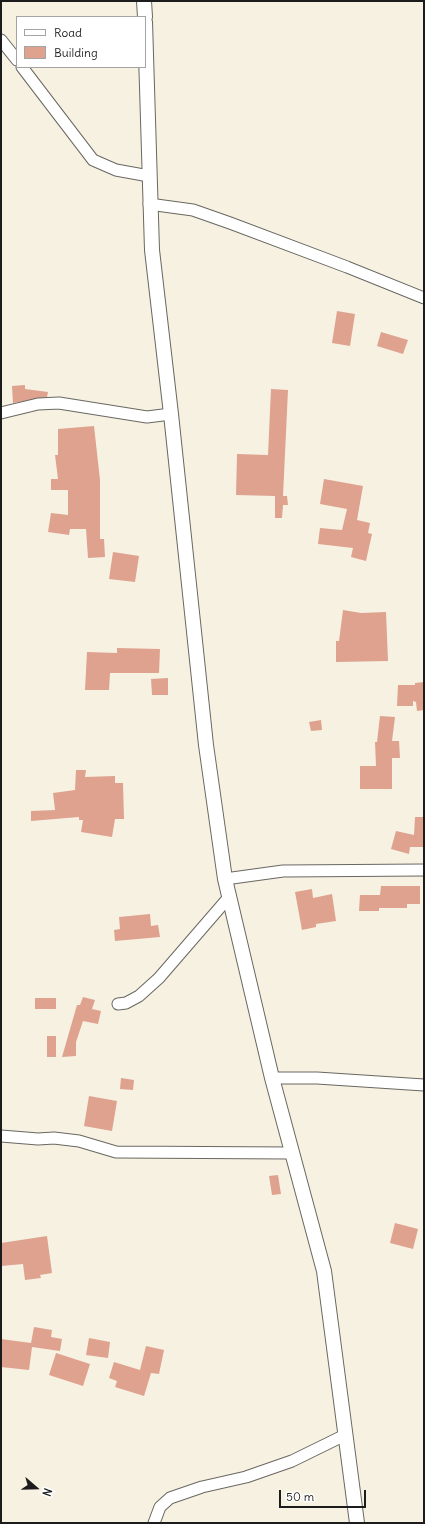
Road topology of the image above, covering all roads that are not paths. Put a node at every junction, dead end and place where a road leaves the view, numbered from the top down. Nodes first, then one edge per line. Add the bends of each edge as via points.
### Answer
1 (144, 1) edge
2 (145, 16) edge
3 (1, 40) edge
4 (16, 59) edge
5 (146, 60) edge
6 (23, 68) edge
7 (149, 176) junction
8 (150, 204) junction
9 (424, 298) edge
10 (1, 413) edge
11 (171, 414) junction
12 (424, 870) edge
13 (225, 879) junction
14 (229, 897) junction
15 (118, 1004) dead end
16 (272, 1078) junction
17 (424, 1085) edge
18 (1, 1136) edge
19 (291, 1153) junction
20 (345, 1435) junction
21 (154, 1523) edge
22 (357, 1523) edge

1 - 2 street
3 - 4 street
5 - 7 street
6 - 7 street via 93,160 116,170
7 - 8 street
8 - 9 street via 193,210
8 - 11 street via 152,250
10 - 11 street via 38,404 60,403 147,417
11 - 13 street via 206,745
12 - 13 street via 283,871
13 - 14 street
14 - 15 street via 159,978 139,996
14 - 16 street
16 - 17 street via 317,1078
16 - 19 street
18 - 19 street via 79,1141 116,1152
19 - 20 street via 324,1271
20 - 21 street via 292,1461 170,1498 160,1506
20 - 22 street

